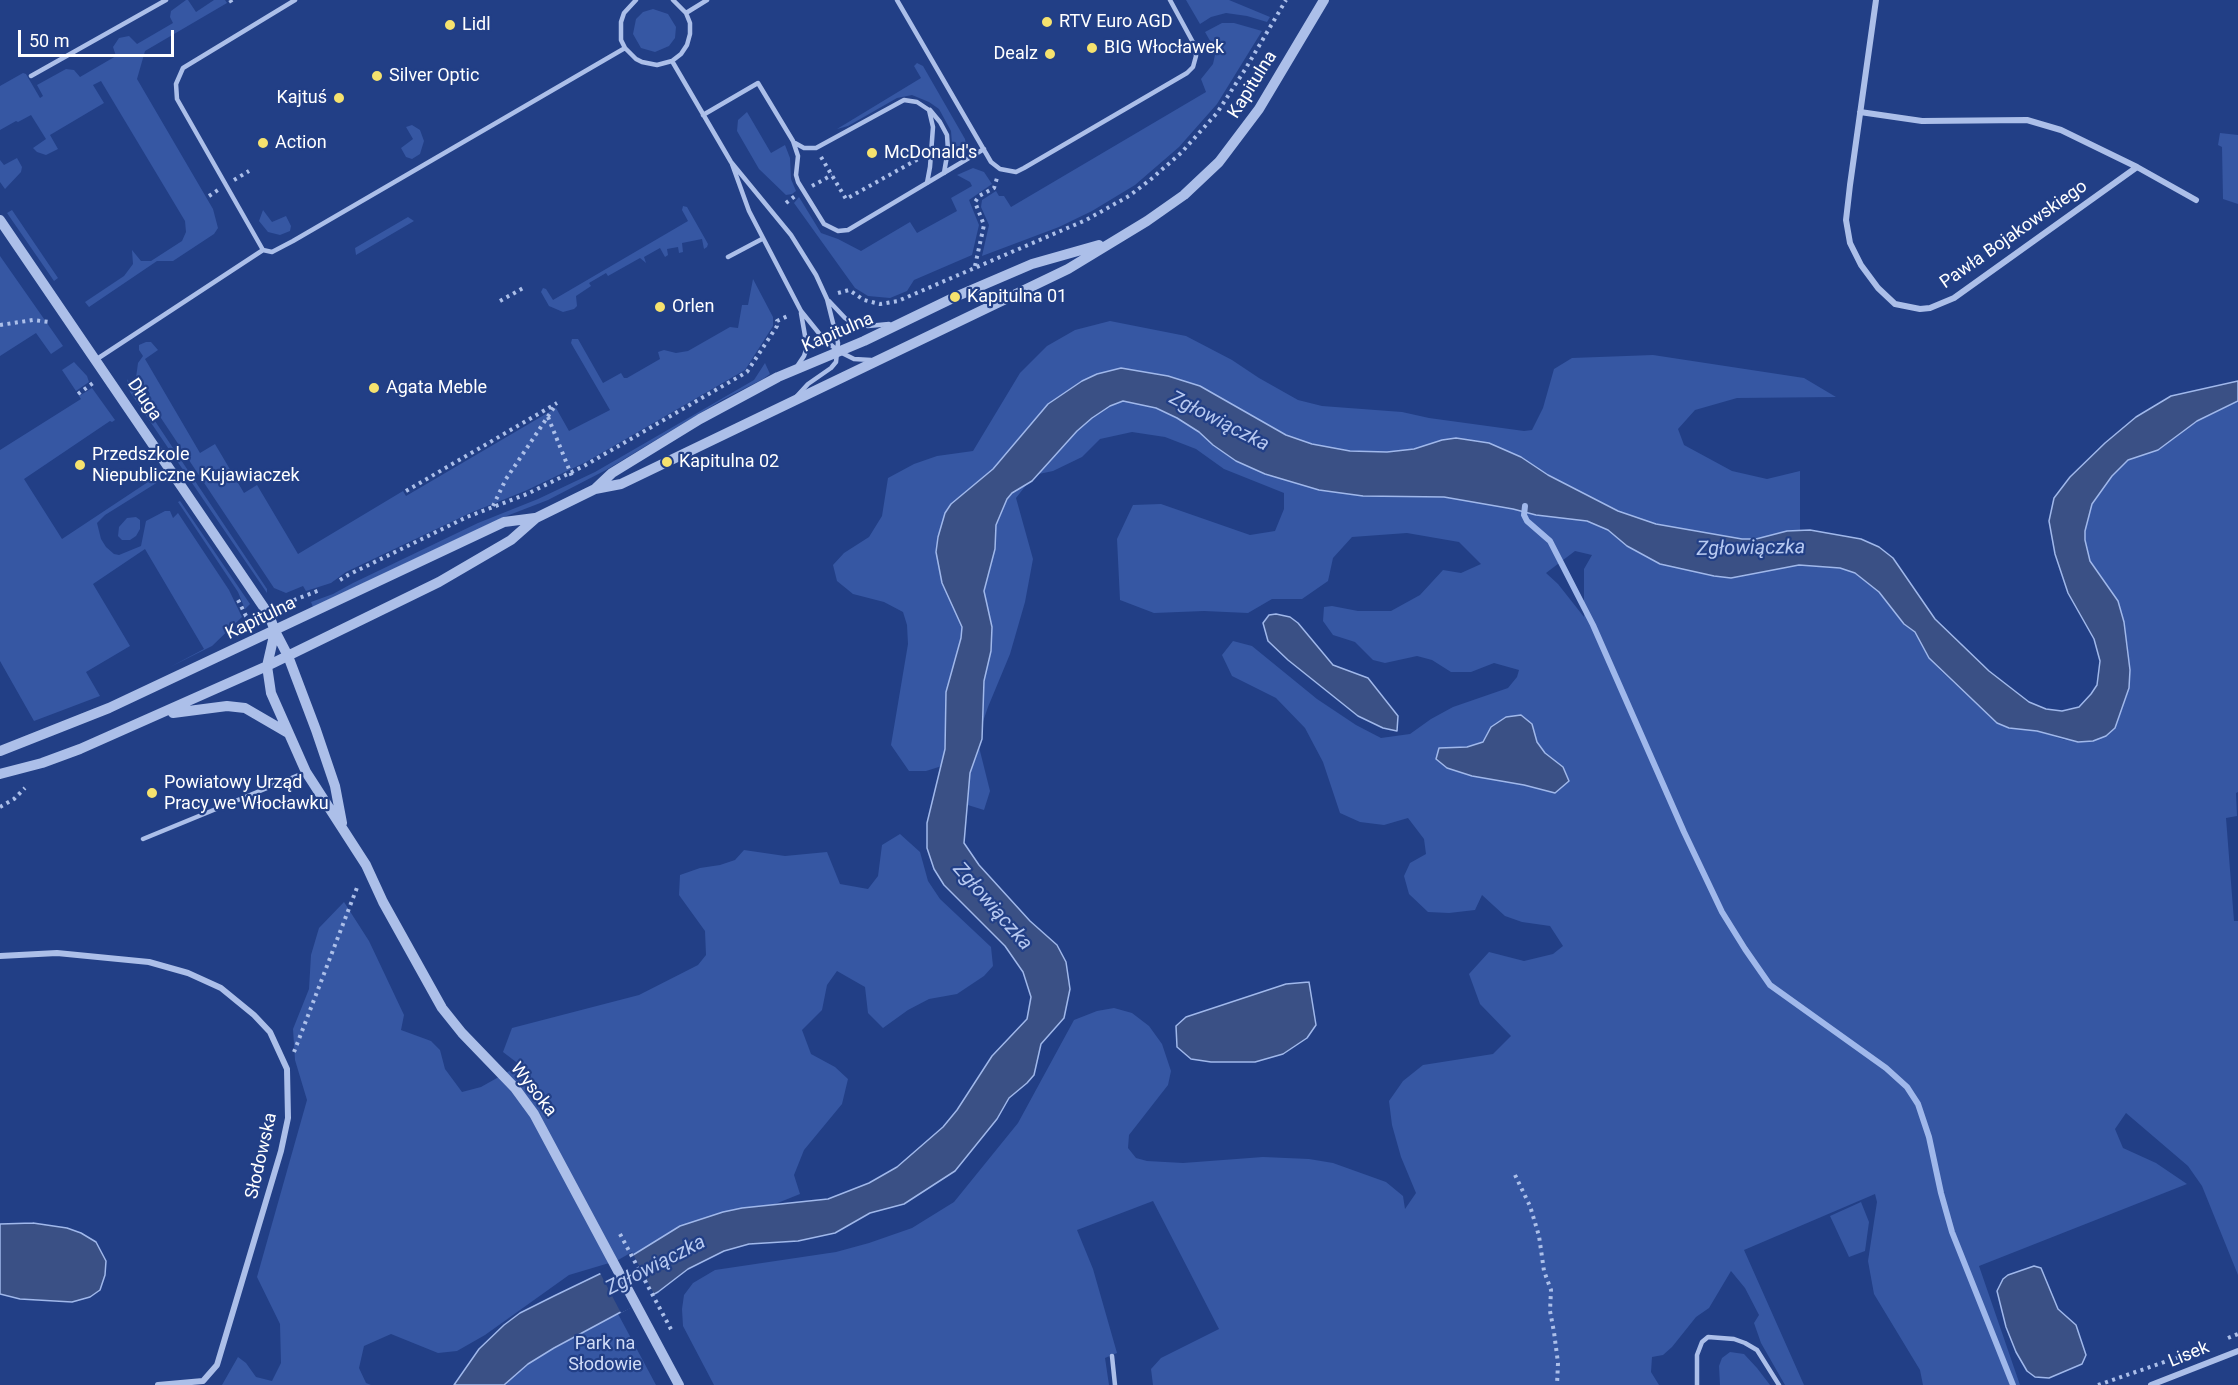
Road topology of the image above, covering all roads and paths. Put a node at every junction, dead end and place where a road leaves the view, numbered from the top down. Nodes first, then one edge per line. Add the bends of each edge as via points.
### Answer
1 (166, 0) edge
2 (295, 0) edge
3 (636, 0) edge
4 (673, 0) edge
5 (707, 0) edge
6 (897, 0) edge
7 (1170, 0) edge
8 (1286, 0) edge
9 (1324, 0) edge
10 (1876, 0) edge
11 (686, 13) junction
12 (625, 48) junction
13 (672, 61) junction
14 (31, 76) dead end
15 (929, 110) junction
16 (1860, 112) junction
17 (703, 115) junction
18 (793, 141) junction
19 (816, 148) junction
20 (984, 149) junction
21 (731, 162) junction
22 (2137, 167) junction
23 (1000, 169) junction
24 (944, 173) junction
25 (927, 183) junction
26 (2196, 200) dead end
27 (0, 220) edge
28 (762, 239) junction
29 (1111, 242) junction
30 (263, 250) junction
31 (728, 258) dead end
32 (975, 266) junction
33 (525, 286) dead end
34 (827, 298) junction
35 (500, 301) dead end
36 (801, 310) junction
37 (907, 319) junction
38 (49, 322) dead end
39 (0, 324) edge
40 (838, 351) junction
41 (96, 359) junction
42 (879, 360) junction
43 (793, 370) junction
44 (93, 383) dead end
45 (78, 394) dead end
46 (791, 402) junction
47 (547, 416) junction
48 (571, 473) junction
49 (573, 479) dead end
50 (595, 489) junction
51 (406, 491) dead end
52 (492, 507) junction
53 (493, 514) dead end
54 (536, 518) junction
55 (334, 584) dead end
56 (326, 589) dead end
57 (269, 615) junction
58 (275, 631) junction
59 (288, 656) junction
60 (267, 666) junction
61 (164, 714) junction
62 (288, 733) junction
63 (0, 751) edge
64 (306, 772) junction
65 (0, 774) edge
66 (25, 788) dead end
67 (0, 807) edge
68 (342, 827) junction
69 (144, 839) dead end
70 (358, 885) dead end
71 (0, 956) edge
72 (287, 1069) junction
73 (1515, 1175) dead end
74 (620, 1234) dead end
75 (673, 1333) dead end
76 (2238, 1334) edge
77 (2225, 1340) dead end
78 (2206, 1347) dead end
79 (2238, 1351) edge
80 (1112, 1356) dead end
81 (158, 1385) edge
82 (679, 1385) edge
83 (1115, 1385) edge
84 (1557, 1385) edge
85 (1697, 1385) edge
86 (1779, 1385) edge
87 (2098, 1385) edge
88 (2151, 1385) edge

1 - 14 lane
2 - 30 lane via 183,68 176,84 177,99
3 - 12 lane via 621,22
4 - 11 lane
5 - 11 lane
6 - 20 lane
7 - 23 lane via 1196,51 1187,73 1024,168 1016,172
8 - 32 path via 1216,113 1181,153 1150,180 1086,220
9 - 29 street, Kapitulna via 1259,109 1220,162 1184,195
10 - 16 street, Pawła Bojakowskiego
11 - 13 lane via 690,23 687,45
12 - 13 lane via 642,62 657,65
12 - 30 lane via 293,241 272,252
13 - 17 lane
15 - 19 lane via 904,100
15 - 24 lane via 947,135
15 - 25 lane via 933,134
16 - 22 street via 1922,121 2027,120 2061,130
16 - 22 street, Pawła Bojakowskiego via 1846,220 1850,243 1878,288 1895,304 1911,309 1930,308 1954,298
17 - 18 lane via 758,83
17 - 21 lane
18 - 19 lane via 804,148
18 - 25 lane via 798,156 798,182 824,224 835,230 848,230
19 - 25 path via 846,199 916,158 920,158 921,176
20 - 23 lane
20 - 24 lane
21 - 28 lane
21 - 34 lane via 791,235
22 - 26 street
23 - 32 path via 994,188 975,202 984,225
24 - 25 lane
27 - 41 street, Długa
28 - 31 lane
28 - 36 lane
29 - 37 street, Kapitulna via 1032,264
29 - 42 street, Kapitulna via 1036,285
30 - 41 lane
32 - 34 path via 893,303 872,302 849,290
33 - 35 path
34 - 37 lane via 845,318 860,326
34 - 40 lane
36 - 40 lane via 822,338
36 - 43 lane via 807,347 802,361
36 - 48 path via 777,321 747,372
37 - 40 street, Kapitulna
38 - 39 path
40 - 42 lane via 854,359
40 - 43 street, Kapitulna
40 - 46 lane via 831,368
41 - 57 street, Długa
42 - 46 street, Kapitulna
43 - 50 street, Kapitulna via 700,419 612,473
44 - 45 path
46 - 50 street, Kapitulna via 621,484
47 - 48 path
47 - 51 path via 558,403
47 - 52 path
48 - 49 path
48 - 52 path
50 - 54 street, Kapitulna
52 - 53 path
52 - 55 path
54 - 58 street, Kapitulna via 504,522
54 - 59 street, Kapitulna via 511,540 439,582
56 - 57 path via 289,602
57 - 58 street, Długa
58 - 59 street, Wysoka
58 - 60 street, Wysoka
58 - 63 street, Kapitulna via 109,708
59 - 60 street, Kapitulna
59 - 68 street, Wysoka via 335,786
60 - 61 street, Kapitulna
60 - 62 street, Wysoka via 271,693
61 - 62 street, Kapitulna via 227,705 245,708
61 - 65 street, Kapitulna via 42,763
62 - 64 street, Wysoka
64 - 68 street, Wysoka
64 - 69 lane
66 - 67 path
68 - 82 street, Wysoka via 442,1008 534,1114
70 - 72 path
71 - 72 street, Słodowska via 57,953 150,962 188,973 221,988 255,1015 270,1032
72 - 81 street, Słodowska via 288,1118 281,1151 217,1365 202,1381
73 - 84 path via 1530,1206 1551,1290
74 - 75 path
76 - 77 path
78 - 87 path
79 - 88 street, Lisek
80 - 83 lane
85 - 86 lane via 1697,1355 1708,1337 1745,1342 1756,1350

